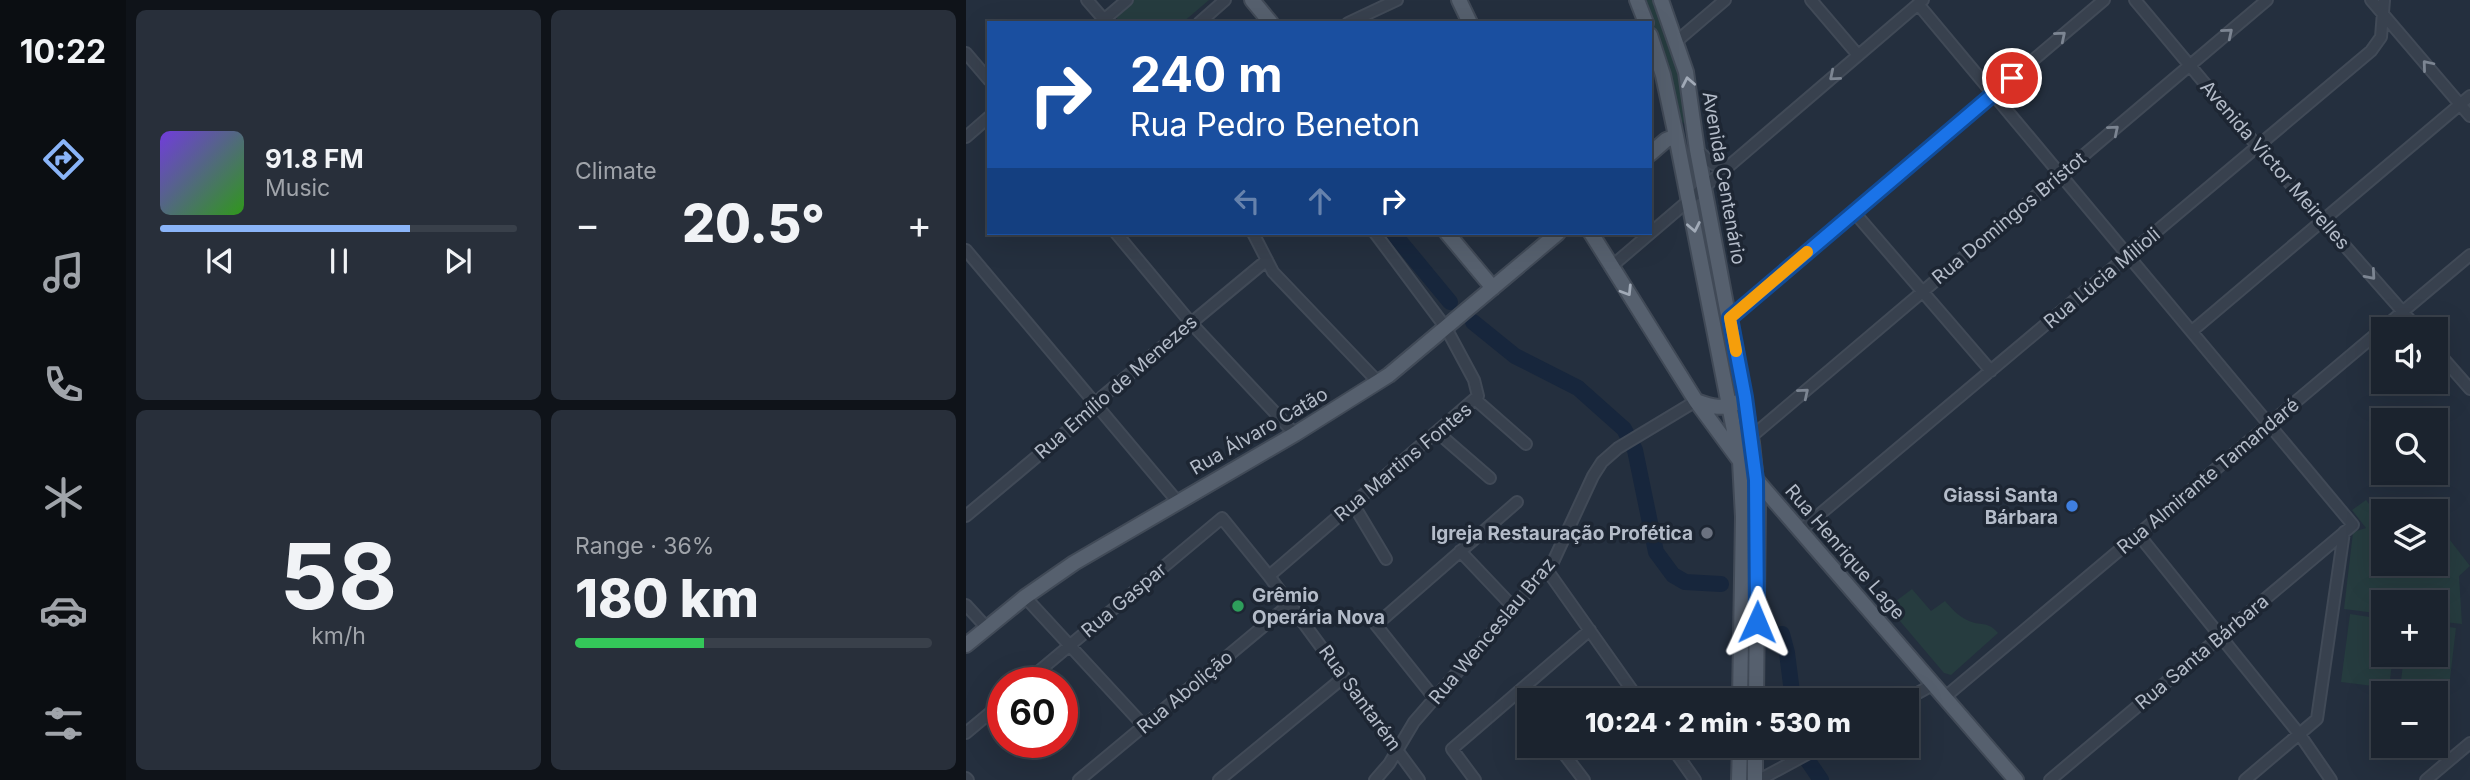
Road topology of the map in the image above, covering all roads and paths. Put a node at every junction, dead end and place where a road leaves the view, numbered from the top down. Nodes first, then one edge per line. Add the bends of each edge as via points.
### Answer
1 (1087, 0) edge
2 (1127, 0) edge
3 (1225, 0) edge
4 (1252, 0) edge
5 (1397, 0) edge
6 (1459, 0) edge
7 (1637, 0) edge
8 (1661, 0) edge
9 (1725, 0) edge
10 (1811, 0) edge
11 (2104, 0) edge
12 (2135, 0) edge
13 (2267, 0) edge
14 (2371, 0) edge
15 (2384, 0) edge
16 (1921, 2) edge
17 (2383, 14) junction
18 (1103, 21) edge
19 (1105, 21) edge
20 (1201, 21) edge
21 (1269, 21) edge
22 (1352, 21) edge
23 (1469, 21) edge
24 (1645, 21) edge
25 (1652, 41) edge
26 (1677, 41) junction
27 (966, 53) edge
28 (1858, 55) junction
29 (2189, 66) junction
30 (987, 78) edge
31 (1994, 93) junction
32 (2470, 96) edge
33 (2460, 104) junction
34 (2470, 116) edge
35 (987, 119) edge
36 (1672, 134) junction
37 (966, 137) edge
38 (2258, 147) junction
39 (1697, 150) junction
40 (1652, 152) edge
41 (1728, 166) junction
42 (2062, 174) junction
43 (1704, 186) junction
44 (1688, 200) junction
45 (1854, 212) junction
46 (2323, 220) junction
47 (1652, 231) edge
48 (1118, 235) edge
49 (1255, 235) edge
50 (1376, 235) edge
51 (1449, 235) edge
52 (1556, 235) edge
53 (1592, 235) edge
54 (1648, 235) edge
55 (966, 250) edge
56 (2129, 255) junction
57 (1268, 260) junction
58 (2468, 260) edge
59 (1612, 266) junction
60 (1493, 288) junction
61 (1923, 292) junction
62 (2403, 312) junction
63 (2407, 317) edge
64 (1730, 318) junction
65 (1191, 323) junction
66 (1446, 328) junction
67 (2192, 331) junction
68 (2448, 364) edge
69 (1991, 371) junction
70 (1378, 382) junction
71 (2470, 389) edge
72 (1745, 397) junction
73 (1476, 400) junction
74 (1696, 401) junction
75 (1097, 406) junction
76 (1730, 406) junction
77 (2269, 424) junction
78 (1437, 432) junction
79 (1295, 434) junction
80 (1751, 437) junction
81 (1526, 444) dead end
82 (1740, 461) junction
83 (1489, 478) dead end
84 (1756, 480) junction
85 (1177, 501) junction
86 (1517, 502) dead end
87 (1353, 505) junction
88 (966, 516) edge
89 (1222, 518) joint
90 (2349, 529) junction
91 (1801, 530) junction
92 (2138, 534) junction
93 (1460, 551) junction
94 (1386, 559) dead end
95 (1547, 570) junction
96 (1269, 576) junction
97 (1024, 597) junction
98 (1290, 604) junction
99 (966, 605) edge
100 (1514, 608) junction
101 (987, 628) junction
102 (1590, 631) junction
103 (2220, 636) junction
104 (966, 645) edge
105 (1070, 646) junction
106 (1044, 667) edge
107 (1344, 677) junction
108 (1934, 684) junction
109 (1523, 688) edge
110 (1630, 688) edge
111 (1740, 688) edge
112 (1756, 688) edge
113 (1919, 692) edge
114 (1517, 693) edge
115 (1945, 697) junction
116 (1435, 699) junction
117 (987, 715) edge
118 (1144, 726) junction
119 (966, 733) edge
120 (2300, 735) junction
121 (2470, 743) edge
122 (1397, 748) junction
123 (1567, 758) edge
124 (1679, 758) edge
125 (1740, 758) edge
126 (1756, 758) edge
127 (1799, 758) edge
128 (1079, 780) edge
129 (1219, 780) edge
130 (1375, 780) edge
131 (1419, 780) edge
132 (1475, 780) edge
133 (1584, 780) edge
134 (1695, 780) edge
135 (1739, 780) edge
136 (1757, 780) edge
137 (2016, 780) edge
138 (2050, 780) edge
139 (2245, 780) edge
140 (2331, 780) edge
141 (2426, 780) edge

1 - 18 street
2 - 19 street
3 - 20 street
4 - 21 main road
5 - 22 street
6 - 23 main road
7 - 24 main road
8 - 26 main road, Avenida Centenário
9 - 26 street
10 - 28 street
31 -> 11 street
12 - 29 street, Avenida Victor Meirelles
29 -> 13 street, Rua Domingos Bristot
14 - 17 street
15 - 17 street, Rua Lúcia Milioli
16 - 28 street
16 - 31 street
33 -> 17 street
17 - 38 street, Rua Lúcia Milioli via 2381,37 2371,51
25 - 36 main road, Avenida Centenário via 1663,75
39 -> 26 main road, Avenida Centenário
27 - 30 street
28 -> 41 street
29 - 38 street, Avenida Victor Meirelles
42 -> 29 street, Rua Domingos Bristot
31 - 42 street
31 - 45 street
32 - 33 street
33 - 34 street
33 - 46 street
35 - 37 street
36 - 39 main road
36 - 40 main road
36 - 44 main road, Avenida Centenário
38 - 46 street, Avenida Victor Meirelles
38 - 56 street, Rua Lúcia Milioli
39 - 41 street via 1713,164
39 - 43 main road, Avenida Centenário
41 - 43 street
42 - 56 street
42 - 61 street, Rua Domingos Bristot
43 - 44 street
43 - 64 main road, Avenida Centenário
44 - 47 street
44 -> 76 main road, Avenida Centenário
45 - 61 street
45 - 64 street
46 -> 62 street, Avenida Victor Meirelles
46 - 67 street
48 - 65 street
49 - 57 street
50 - 66 street, Rua Martins Fontes
51 - 60 main road
52 - 60 main road, Rua Álvaro Catão
53 - 59 main road, Rua Henrique Lage
54 - 59 street
55 - 75 street
56 - 67 street
56 - 69 street, Rua Lúcia Milioli
57 - 65 street, Rua Emílio de Menezes
57 - 70 street via 1285,286
58 - 62 street, Rua Almirante Tamandaré
59 -> 74 main road, Rua Henrique Lage
60 - 66 main road, Rua Álvaro Catão
61 - 69 street
80 -> 61 street, Rua Domingos Bristot
62 - 63 street, Avenida Victor Meirelles
62 - 77 street, Rua Almirante Tamandaré
64 - 72 main road, Avenida Centenário
65 - 75 street, Rua Emílio de Menezes
65 - 79 street
66 - 70 main road, Rua Álvaro Catão
66 - 73 street, Rua Martins Fontes via 1477,386
67 - 77 street
68 - 71 street
69 - 91 street, Rua Lúcia Milioli
70 - 79 main road, Rua Álvaro Catão
72 - 76 main road
72 - 80 main road, Avenida Centenário
73 - 78 street, Rua Martins Fontes
73 - 81 street
74 - 76 main road via 1714,408
74 - 82 main road, Rua Henrique Lage
74 - 95 street, Rua Wenceslau Braz via 1623,445 1598,468
75 - 85 street
75 - 88 street, Rua Emílio de Menezes
76 - 82 main road, Avenida Centenário
77 - 90 street
77 - 92 street, Rua Almirante Tamandaré
78 - 83 street
78 - 87 street, Rua Martins Fontes
79 - 85 main road, Rua Álvaro Catão
80 - 84 main road, Avenida Centenário
82 - 84 main road, Rua Henrique Lage
82 - 111 main road, Avenida Centenário
84 - 91 main road, Rua Henrique Lage
84 - 112 main road, Avenida Centenário
85 - 97 main road, Rua Álvaro Catão
86 - 93 street
87 - 94 street
87 - 96 street, Rua Martins Fontes
89 - 96 street, Rua Santarém
89 - 105 street, Rua Gaspar
90 - 103 street, Rua Santa Bárbara
90 - 120 street via 2317,719
91 - 108 main road, Rua Henrique Lage
92 - 103 street
92 - 115 street, Rua Almirante Tamandaré
93 - 100 street
93 - 116 street via 1376,625
95 - 100 street, Rua Wenceslau Braz
95 - 102 street
96 - 98 street, Rua Santarém
97 - 101 main road, Rua Álvaro Catão
97 - 105 street
98 - 107 street, Rua Santarém
98 - 118 street, Rua Abolição
99 - 101 street
100 - 116 street, Rua Wenceslau Braz
101 - 104 main road, Rua Álvaro Catão
102 - 109 street
102 - 110 street
103 - 120 street
103 - 138 street, Rua Santa Bárbara
105 - 106 street, Rua Gaspar
105 - 118 street
107 - 122 street, Rua Santarém
107 - 129 street
108 - 113 street
108 - 115 main road, Rua Henrique Lage
114 - 132 street via 1452,748
115 - 137 main road, Rua Henrique Lage
116 - 122 street, Rua Wenceslau Braz
117 - 119 street
118 - 128 street, Rua Abolição
120 - 139 street
120 - 140 street
121 - 141 street
122 - 130 street, Rua Wenceslau Braz
122 - 131 street, Rua Santarém
123 - 133 street
124 - 134 street
125 - 135 main road
126 - 136 main road
127 - 136 street

